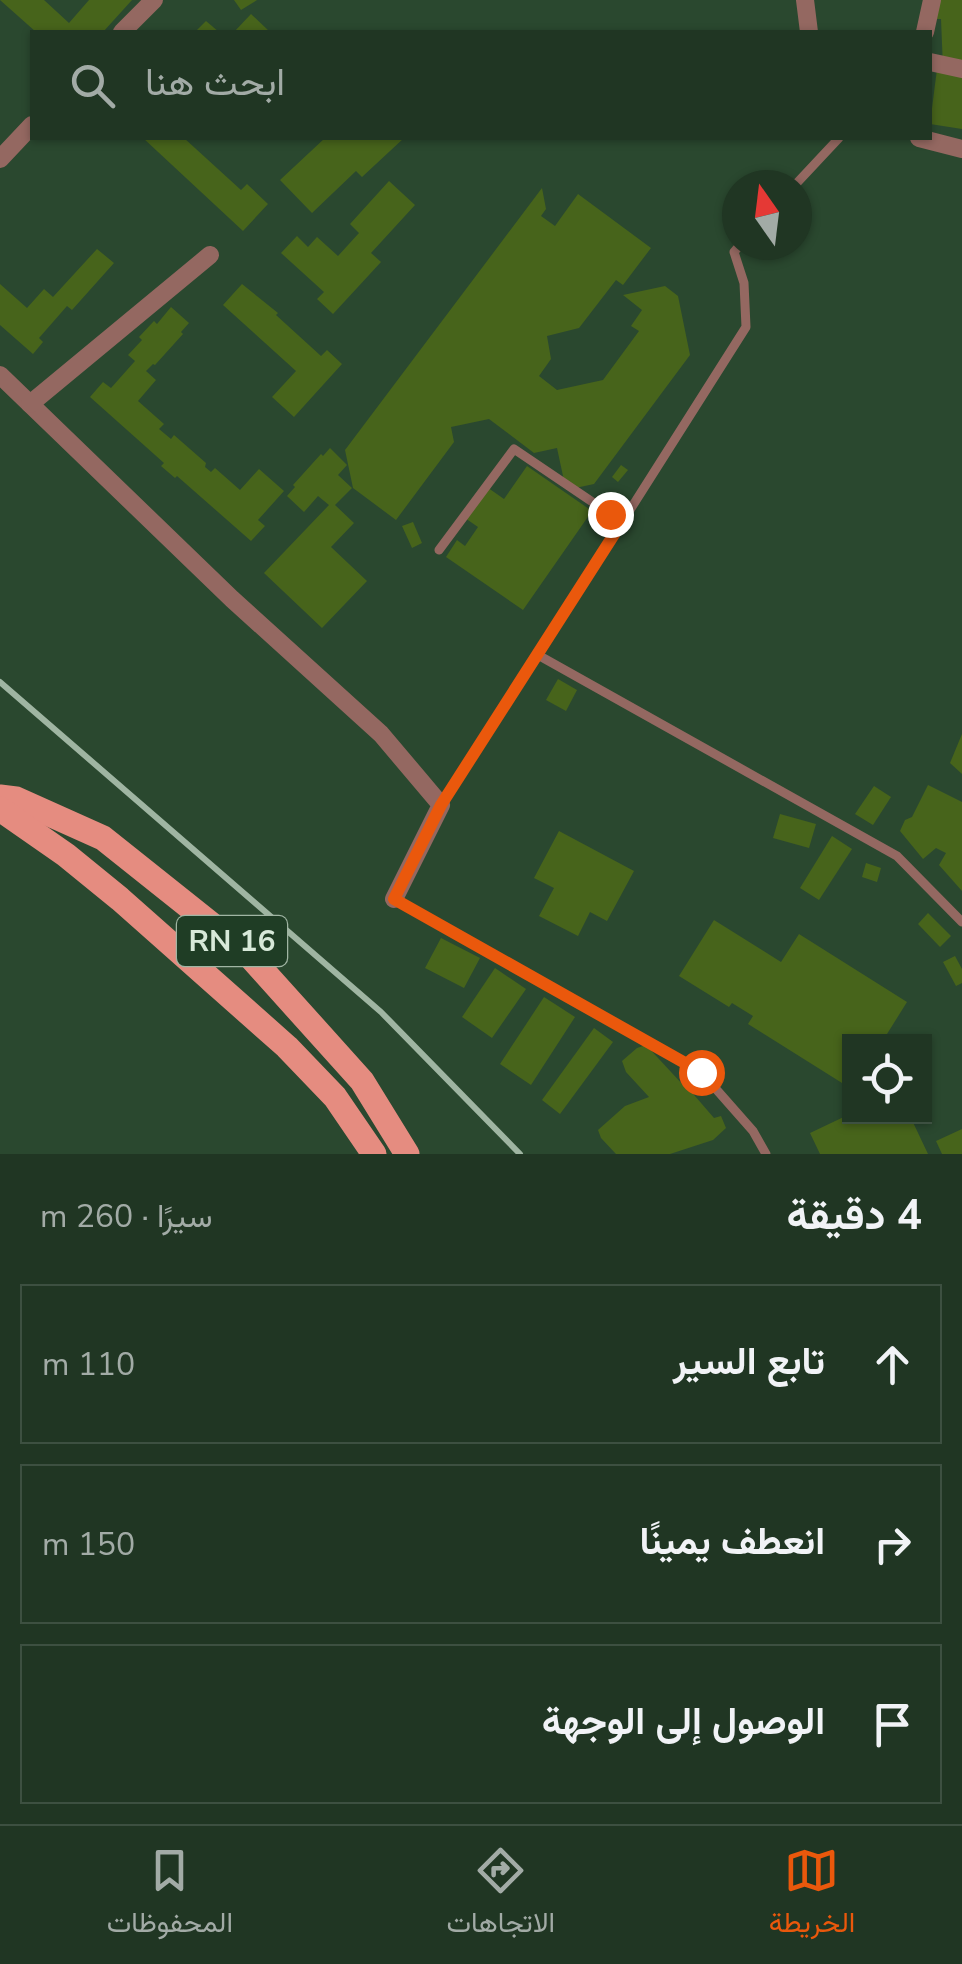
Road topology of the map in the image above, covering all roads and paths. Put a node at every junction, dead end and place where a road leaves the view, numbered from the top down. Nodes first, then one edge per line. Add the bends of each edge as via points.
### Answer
1 (154, 0) edge
2 (805, 0) edge
3 (932, 0) edge
4 (124, 30) edge
5 (809, 30) edge
6 (925, 30) edge
7 (932, 62) edge
8 (962, 69) edge
9 (30, 127) edge
10 (836, 140) edge
11 (927, 140) edge
12 (962, 149) edge
13 (0, 159) edge
14 (809, 170) edge
15 (210, 255) dead end
16 (737, 260) edge
17 (0, 375) edge
18 (30, 404) junction
19 (622, 522) junction
20 (439, 550) dead end
21 (538, 655) junction
22 (0, 797) edge
23 (441, 805) junction
24 (0, 809) edge
25 (394, 899) joint
26 (962, 922) edge
27 (374, 1154) edge
28 (407, 1154) edge
29 (766, 1154) edge

1 - 4 street
2 - 5 street
3 - 6 street
7 - 8 street
9 - 13 street
10 - 14 lane
11 - 12 street
15 - 18 street
16 - 19 lane via 746,327
17 - 18 street
18 - 23 street via 381,734
19 - 20 lane via 514,449
19 - 21 lane
21 - 23 lane
21 - 26 lane via 897,856
22 - 28 main road, RN 16 via 103,838 246,952 362,1081
23 - 25 street
24 - 27 main road, RN 16 via 106,888 287,1047
25 - 29 lane via 701,1072

